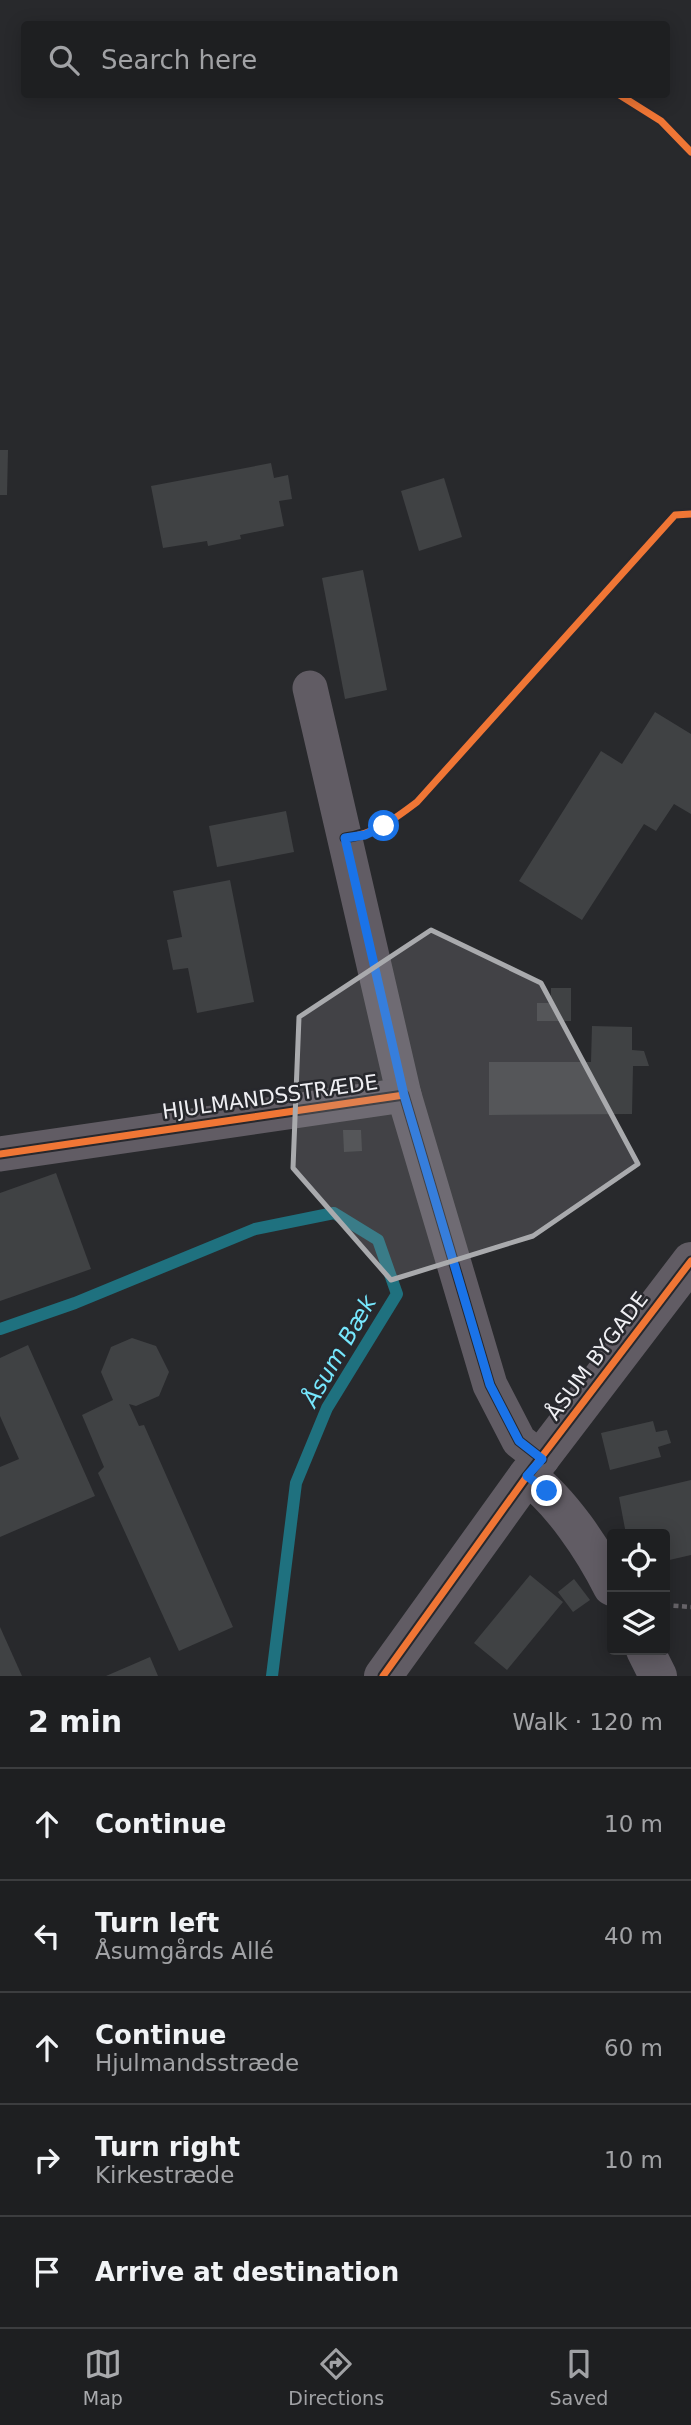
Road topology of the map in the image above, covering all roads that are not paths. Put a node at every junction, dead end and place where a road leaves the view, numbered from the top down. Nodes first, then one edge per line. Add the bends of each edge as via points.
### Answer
1 (310, 688) dead end
2 (404, 1095) junction
3 (0, 1154) edge
4 (691, 1261) edge
5 (535, 1468) junction
6 (607, 1579) edge
7 (648, 1655) edge
8 (383, 1676) edge
9 (658, 1676) edge

1 - 2 street
2 - 3 street, HJULMANDSSTRÆDE
2 - 5 street, HJULMANDSSTRÆDE via 490,1385
4 - 5 street, ÅSUM BYGADE
5 - 6 street
5 - 8 street, ÅSUM BYGADE
7 - 9 street

